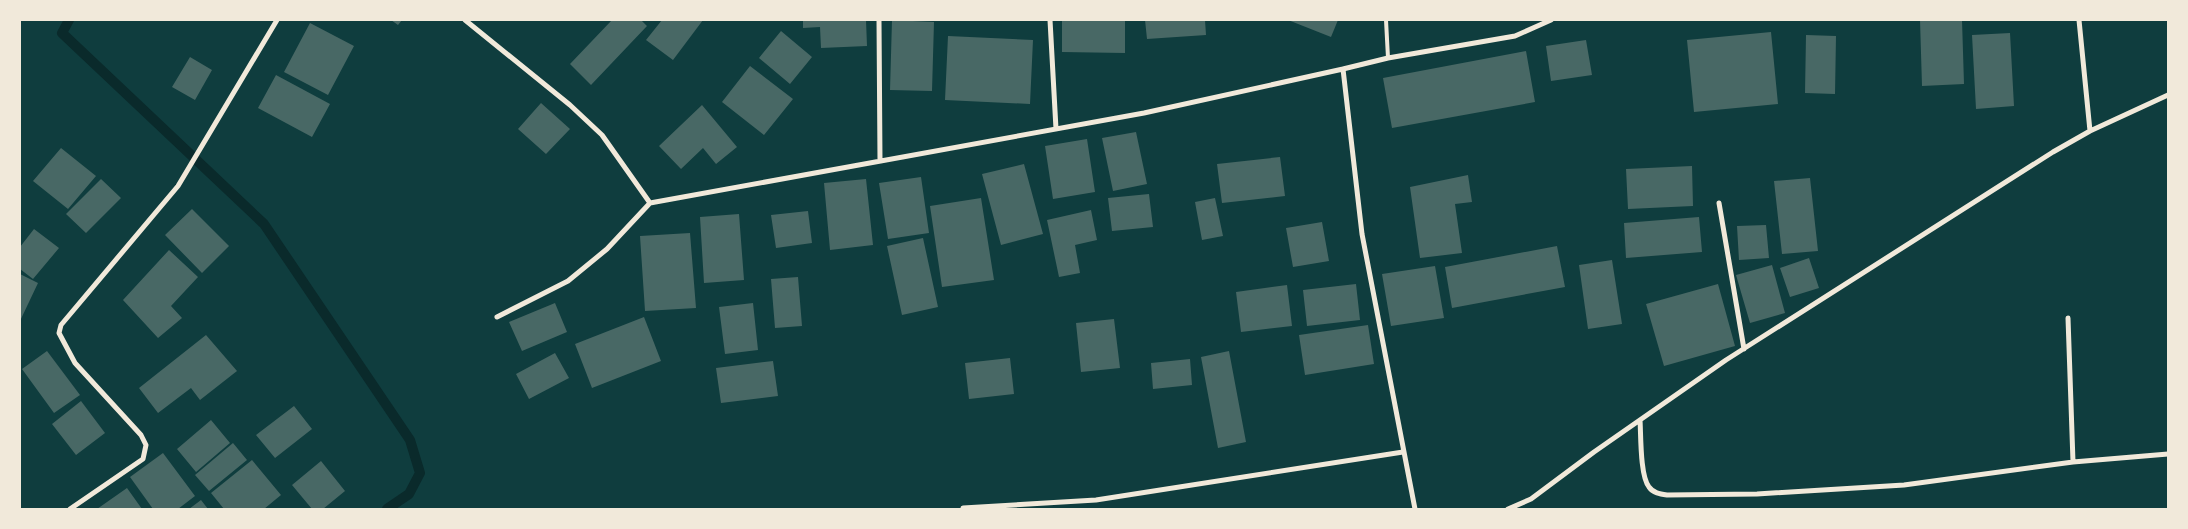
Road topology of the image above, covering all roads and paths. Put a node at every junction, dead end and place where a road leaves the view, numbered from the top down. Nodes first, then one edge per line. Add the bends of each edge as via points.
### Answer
1 (277, 20) edge
2 (465, 20) edge
3 (879, 20) edge
4 (1050, 20) edge
5 (1386, 20) edge
6 (1551, 20) edge
7 (2079, 20) edge
8 (1388, 58) junction
9 (1343, 69) junction
10 (2168, 95) edge
11 (1056, 129) junction
12 (2090, 131) junction
13 (880, 161) junction
14 (1720, 203) dead end
15 (650, 204) junction
16 (497, 318) dead end
17 (2068, 318) dead end
18 (1744, 349) junction
19 (1640, 420) junction
20 (1403, 452) junction
21 (2168, 454) edge
22 (2073, 462) junction
23 (79, 503) junction
24 (963, 508) edge
25 (70, 509) edge
26 (83, 509) edge
27 (1415, 509) edge
28 (1508, 509) edge

1 - 23 street via 178,186 61,324 59,333 75,363 146,445 144,459
2 - 15 street via 602,135
3 - 13 street
4 - 11 street
5 - 8 lane
6 - 8 street via 1515,36
7 - 12 street
8 - 9 street
9 - 11 street
9 - 20 street via 1362,234
10 - 12 street
11 - 13 street
12 - 18 street
13 - 15 street
14 - 18 street
15 - 16 street via 607,249 568,281
17 - 22 street
18 - 19 street
19 - 22 street via 1648,486 1655,493 1666,495 1757,494 1904,485
19 - 28 street via 1531,499
20 - 24 street via 1096,500
20 - 27 street
21 - 22 street
23 - 25 street
23 - 26 street

